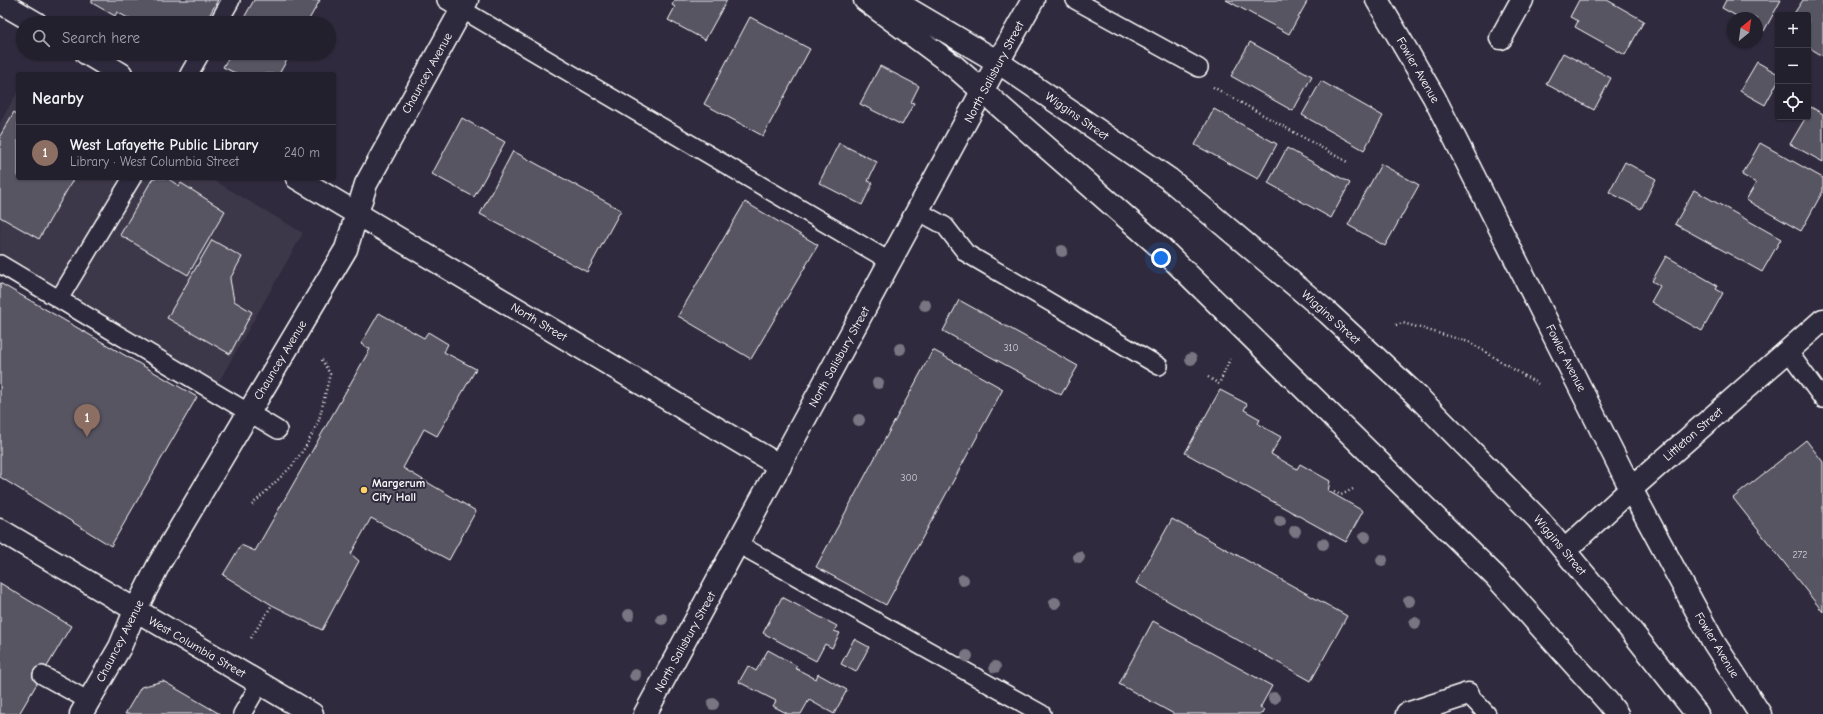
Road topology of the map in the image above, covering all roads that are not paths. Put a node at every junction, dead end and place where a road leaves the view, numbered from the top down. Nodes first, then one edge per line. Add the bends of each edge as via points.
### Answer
1 (231, 0) edge
2 (865, 0) edge
3 (893, 0) edge
4 (1033, 0) edge
5 (1075, 0) edge
6 (1377, 0) edge
7 (1522, 0) edge
8 (0, 2) edge
9 (458, 3) edge
10 (24, 16) edge
11 (222, 16) edge
12 (1501, 38) dead end
13 (98, 60) edge
14 (197, 60) edge
15 (998, 62) junction
16 (1199, 68) road end
17 (118, 72) edge
18 (190, 72) edge
19 (984, 91) junction
20 (131, 180) edge
21 (300, 180) edge
22 (918, 211) junction
23 (357, 215) junction
24 (891, 262) junction
25 (0, 264) edge
26 (59, 298) junction
27 (1823, 320) edge
28 (1788, 351) junction
29 (1159, 366) dead end
30 (1823, 399) edge
31 (249, 412) junction
32 (278, 430) dead end
33 (780, 466) junction
34 (1631, 489) junction
35 (0, 530) edge
36 (738, 544) junction
37 (1565, 550) junction
38 (135, 611) junction
39 (42, 675) dead end
40 (260, 683) junction
41 (1468, 694) joint
42 (85, 707) edge
43 (242, 714) edge
44 (312, 714) edge
45 (645, 714) edge
46 (1042, 714) edge
47 (1407, 714) edge
48 (1487, 714) edge
49 (1617, 714) edge
50 (1697, 714) edge
51 (1760, 714) edge

1 - 11 lane
2 - 19 street
3 - 15 street, Wiggins Street
4 - 15 street, North Salisbury Street
5 - 16 lane
6 - 34 street, Fowler Avenue via 1434,97
7 - 12 street
8 - 10 street
9 - 23 street, Chauncey Avenue via 366,184
9 - 24 lane
13 - 17 street
14 - 18 lane
15 - 19 street, North Salisbury Street
15 - 37 street, Wiggins Street via 1169,180 1328,313 1418,397
19 - 22 street, North Salisbury Street
19 - 49 street via 1160,247 1478,559
20 - 26 lane
21 - 23 street, North Street
22 - 24 street, North Salisbury Street
22 - 29 lane via 945,226 966,254
23 - 31 street, Chauncey Avenue via 346,249
23 - 33 street, North Street
24 - 33 street, North Salisbury Street
25 - 26 lane
26 - 31 lane
27 - 28 street, Littleton Street
28 - 30 lane
28 - 34 street, Littleton Street
31 - 32 lane
31 - 38 street, Chauncey Avenue via 160,562
33 - 36 street, North Salisbury Street
34 - 37 street, Littleton Street
34 - 51 street, Fowler Avenue via 1714,644
35 - 38 street, West Columbia Street
36 - 45 street, North Salisbury Street
36 - 46 lane
37 - 50 street, Wiggins Street
38 - 40 street, West Columbia Street
38 - 42 street, Chauncey Avenue via 120,647
39 - 42 lane
40 - 43 lane
40 - 44 street, West Columbia Street
41 - 47 street
41 - 48 lane

